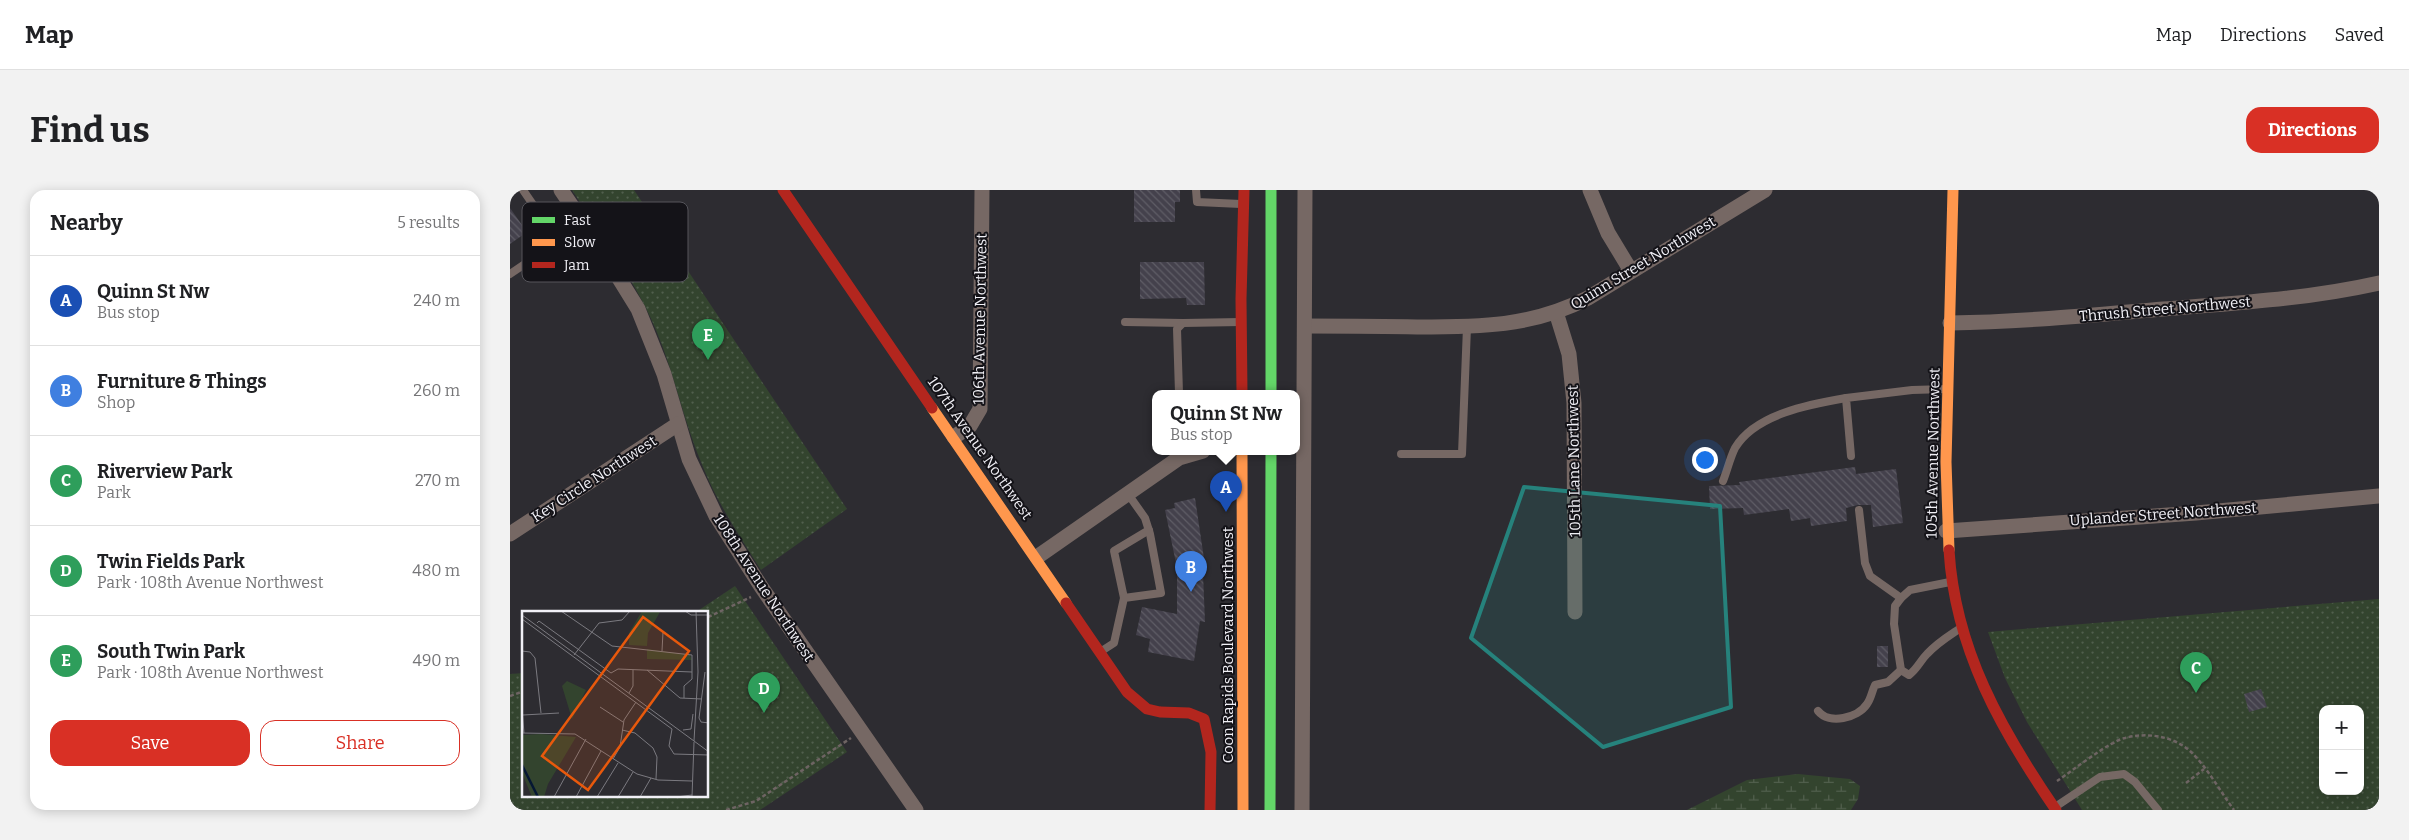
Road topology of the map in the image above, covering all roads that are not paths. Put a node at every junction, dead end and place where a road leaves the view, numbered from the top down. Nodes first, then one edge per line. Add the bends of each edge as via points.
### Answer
1 (524, 190) edge
2 (561, 190) edge
3 (784, 190) edge
4 (982, 190) edge
5 (1196, 190) edge
6 (1244, 190) edge
7 (1271, 190) edge
8 (1305, 190) edge
9 (1590, 190) edge
10 (1765, 190) edge
11 (1953, 190) edge
12 (532, 202) edge
13 (569, 202) edge
14 (1243, 204) junction
15 (522, 266) edge
16 (1631, 271) junction
17 (510, 274) edge
18 (623, 282) edge
19 (2379, 283) edge
20 (1556, 312) junction
21 (1125, 322) dead end
22 (1241, 322) junction
23 (1183, 323) junction
24 (1950, 323) junction
25 (1306, 326) junction
26 (1467, 327) junction
27 (1948, 389) junction
28 (1179, 390) edge
29 (1242, 390) edge
30 (1271, 390) edge
31 (1846, 398) junction
32 (678, 424) junction
33 (954, 437) junction
34 (1401, 454) dead end
35 (1187, 455) edge
36 (1242, 455) edge
37 (1271, 455) edge
38 (1852, 456) dead end
39 (1723, 481) dead end
40 (1128, 494) junction
41 (2379, 496) edge
42 (1859, 510) dead end
43 (1149, 530) junction
44 (1946, 531) junction
45 (510, 534) edge
46 (1037, 557) junction
47 (1952, 582) junction
48 (1124, 598) junction
49 (1901, 598) junction
50 (1575, 612) dead end
51 (1962, 628) junction
52 (1100, 652) junction
53 (1901, 670) junction
54 (1818, 711) dead end
55 (1160, 712) joint
56 (2055, 809) edge
57 (916, 810) edge
58 (1210, 810) edge
59 (1242, 810) edge
60 (1270, 810) edge
61 (1302, 810) edge
62 (2158, 810) edge

1 - 12 lane
2 - 13 street, 108th Avenue Northwest
3 - 33 street, 107th Avenue Northwest
4 - 33 street, 106th Avenue Northwest via 980,409 970,426
5 - 14 lane via 1197,202
6 - 14 street
7 - 30 street
8 - 25 street
9 - 16 street via 1608,233
10 - 16 street, Quinn Street Northwest
11 - 24 street, 105th Avenue Northwest
14 - 22 street
15 - 17 lane
16 - 20 street, Quinn Street Northwest via 1588,298
18 - 32 street, 108th Avenue Northwest via 664,374
19 - 24 street, Thrush Street Northwest via 2281,299 2036,320
20 - 26 street, Quinn Street Northwest via 1510,324
20 - 50 street, 105th Lane Northwest via 1569,354 1574,404
21 - 23 lane
22 - 23 lane
22 - 29 street
23 - 28 lane via 1177,329
24 - 27 street, 105th Avenue Northwest
25 - 26 street, Quinn Street Northwest
25 - 61 street
26 - 34 lane via 1462,454
27 - 31 lane
27 - 44 street, 105th Avenue Northwest
31 - 38 lane
31 - 39 lane via 1811,404 1778,415 1750,431 1735,448
32 - 45 street, Key Circle Northwest
32 - 57 street, 108th Avenue Northwest via 699,483 724,529
33 - 46 street, 107th Avenue Northwest
35 - 40 street
36 - 59 street, Coon Rapids Boulevard Northwest
37 - 60 street
40 - 43 lane
40 - 46 street
41 - 44 street, Uplander Street Northwest
42 - 49 lane via 1865,563 1870,576
43 - 48 lane via 1114,552
43 - 48 lane via 1161,594
44 - 47 street, 105th Avenue Northwest
46 - 52 street, 107th Avenue Northwest
47 - 49 lane via 1910,590
47 - 51 street, 105th Avenue Northwest
48 - 52 lane via 1114,643
49 - 53 lane via 1895,606 1894,624
51 - 53 lane via 1939,642 1909,675
51 - 56 street, 105th Avenue Northwest via 1993,711
52 - 55 street, 107th Avenue Northwest via 1127,692 1147,709
53 - 54 lane via 1888,682 1875,685 1868,704 1860,712 1848,717 1830,718
55 - 58 street, Coon Rapids Boulevard Northwest via 1189,712 1204,719 1210,742
56 - 62 lane via 2100,777 2124,774 2135,782

